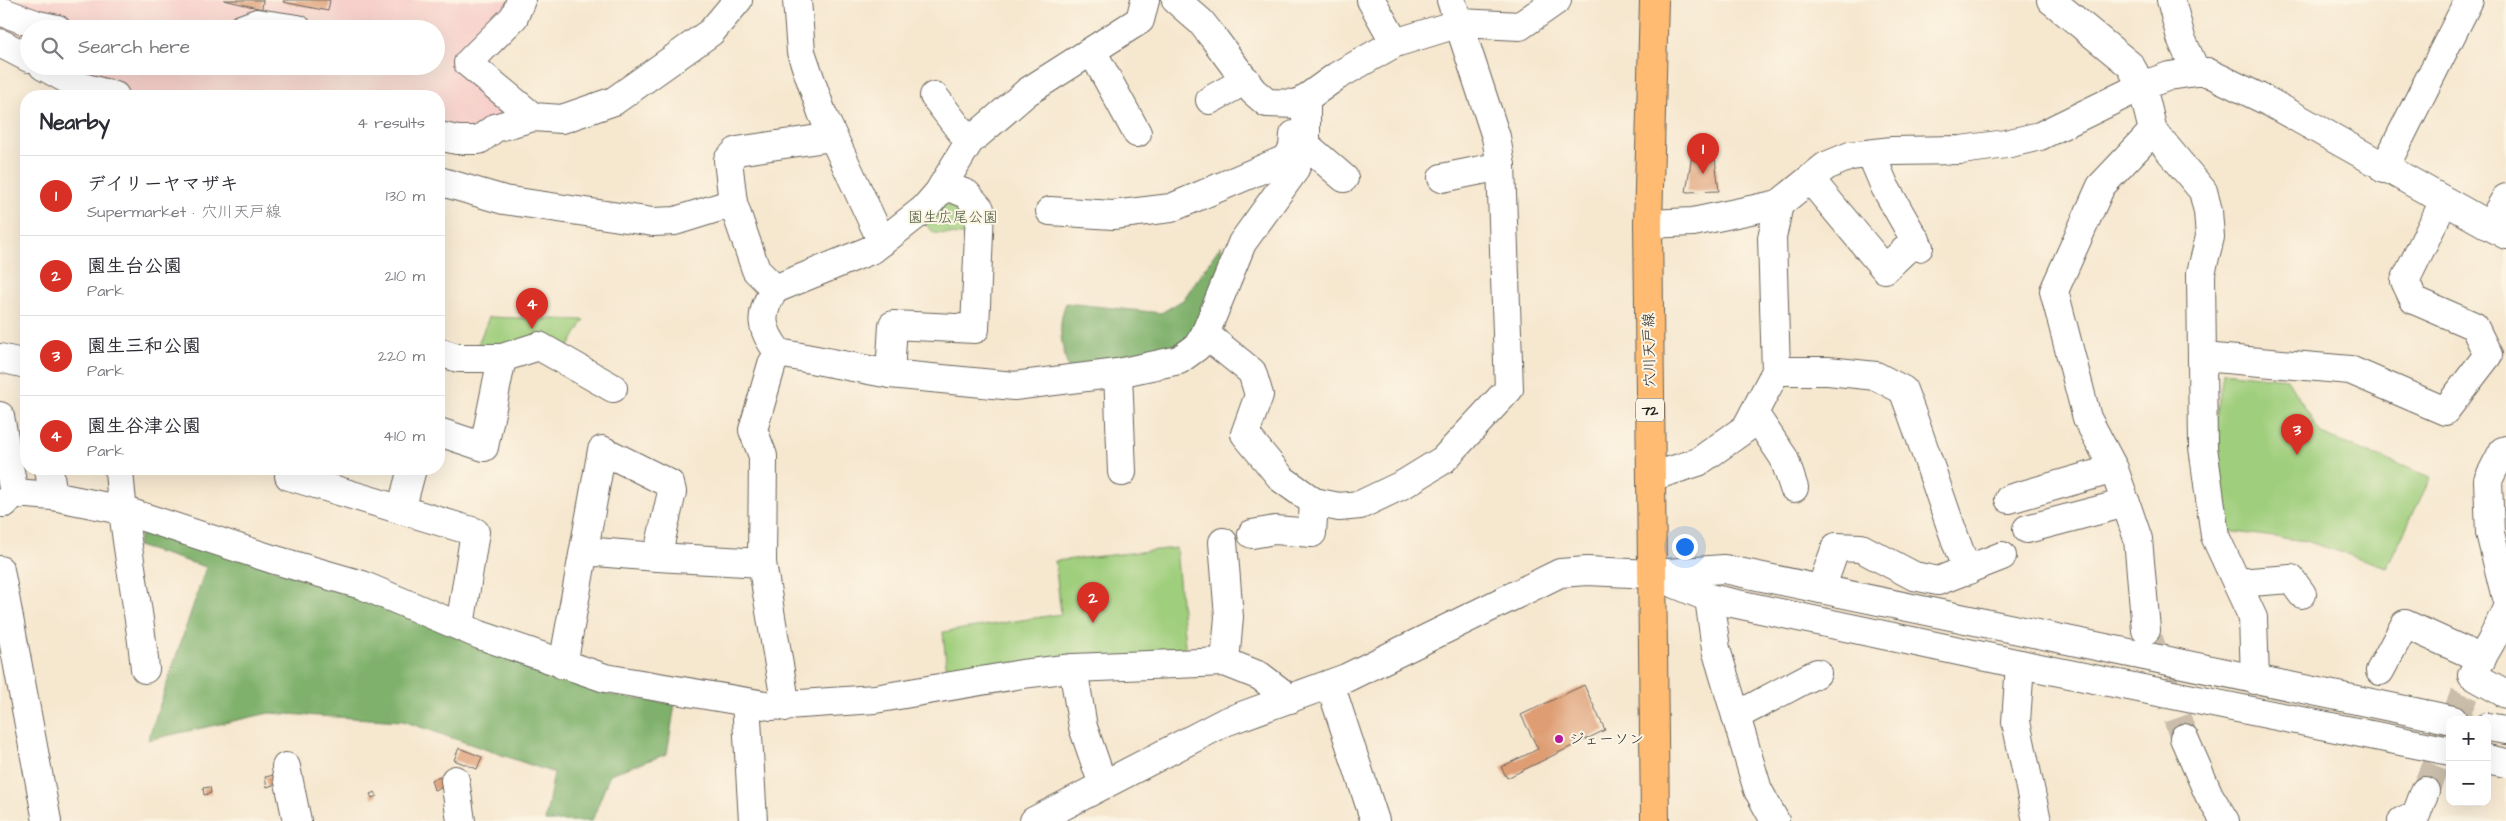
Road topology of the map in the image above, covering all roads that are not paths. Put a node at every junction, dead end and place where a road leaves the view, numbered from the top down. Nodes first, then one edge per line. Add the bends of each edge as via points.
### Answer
1 (521, 0) edge
2 (738, 0) edge
3 (797, 0) edge
4 (1145, 0) edge
5 (1176, 0) edge
6 (1370, 0) edge
7 (1556, 0) edge
8 (1654, 0) edge
9 (2050, 0) edge
10 (2170, 0) edge
11 (2469, 0) edge
12 (0, 11) edge
13 (1455, 12) edge
14 (24, 20) edge
15 (0, 42) edge
16 (1394, 43) junction
17 (1092, 51) junction
18 (20, 53) edge
19 (2196, 72) junction
20 (59, 75) edge
21 (1246, 80) junction
22 (2142, 86) junction
23 (93, 90) edge
24 (934, 96) dead end
25 (1210, 100) dead end
26 (1302, 101) junction
27 (533, 117) junction
28 (2153, 131) junction
29 (1137, 133) dead end
30 (445, 137) edge
31 (832, 137) junction
32 (969, 142) junction
33 (1306, 145) junction
34 (1871, 154) junction
35 (1501, 166) junction
36 (2384, 169) junction
37 (1344, 178) dead end
38 (1442, 178) dead end
39 (1810, 180) junction
40 (445, 183) edge
41 (943, 185) junction
42 (2506, 198) edge
43 (2444, 201) junction
44 (733, 203) junction
45 (1779, 204) junction
46 (1050, 211) dead end
47 (1648, 224) junction
48 (2498, 231) edge
49 (882, 242) junction
50 (775, 289) junction
51 (1205, 334) junction
52 (779, 353) junction
53 (445, 354) edge
54 (2203, 357) junction
55 (0, 358) edge
56 (502, 358) junction
57 (20, 363) edge
58 (1776, 371) junction
59 (1118, 373) junction
60 (890, 374) junction
61 (614, 388) dead end
62 (1754, 413) junction
63 (0, 416) edge
64 (445, 434) edge
65 (2506, 450) edge
66 (2114, 469) junction
67 (1122, 472) dead end
68 (50, 475) edge
69 (119, 475) edge
70 (289, 475) edge
71 (410, 475) edge
72 (1650, 477) junction
73 (1794, 488) dead end
74 (52, 496) junction
75 (7, 498) edge
76 (2009, 500) dead end
77 (1314, 502) junction
78 (2126, 502) junction
79 (122, 510) junction
80 (401, 510) junction
81 (2027, 529) dead end
82 (1252, 534) dead end
83 (1223, 542) dead end
84 (584, 551) junction
85 (2002, 556) dead end
86 (657, 557) junction
87 (762, 563) junction
88 (0, 570) edge
89 (1967, 571) junction
90 (1652, 574) junction
91 (2237, 583) junction
92 (1821, 589) junction
93 (2302, 594) dead end
94 (1709, 598) junction
95 (2506, 598) edge
96 (2506, 610) edge
97 (460, 626) junction
98 (2146, 630) tunnel mouth
99 (2482, 659) junction
100 (1225, 662) junction
101 (563, 664) junction
102 (2020, 664) junction
103 (1074, 668) junction
104 (145, 669) dead end
105 (2380, 671) dead end
106 (1817, 673) dead end
107 (2255, 680) junction
108 (1330, 684) junction
109 (2504, 691) edge
110 (1290, 698) junction
111 (746, 702) junction
112 (786, 707) junction
113 (1736, 716) junction
114 (2446, 719) edge
115 (2491, 728) edge
116 (2506, 730) edge
117 (2184, 738) tunnel mouth
118 (2446, 750) edge
119 (2491, 760) edge
120 (2506, 763) edge
121 (286, 767) dead end
122 (455, 780) dead end
123 (1103, 785) junction
124 (2425, 792) tunnel mouth
125 (302, 814) edge
126 (47, 821) edge
127 (461, 821) edge
128 (753, 821) edge
129 (1034, 821) edge
130 (1375, 821) edge
131 (1655, 821) edge
132 (1775, 821) edge
133 (2037, 821) edge
134 (2225, 821) edge
135 (2402, 821) edge

1 - 27 street via 514,16 468,63
2 - 27 street via 712,32 614,101 562,119
3 - 31 street via 801,52
4 - 17 street via 1140,20
5 - 21 street via 1201,22
6 - 16 street
7 - 13 street via 1520,26
8 - 47 main road, 穴川天戸線 / 72
9 - 22 street via 2130,64
10 - 19 street via 2181,38
11 - 36 street
12 - 14 street
13 - 16 street
13 - 35 street via 1496,137
15 - 18 street
16 - 26 street via 1336,76
17 - 29 street
17 - 32 street via 1027,92
19 - 22 street via 2169,76
19 - 36 street via 2207,72 2269,102
20 - 23 street
21 - 25 street
21 - 26 street via 1267,103
22 - 28 street
22 - 34 street via 2032,138 1962,150 1892,150
24 - 32 street
26 - 33 street
26 - 46 street via 1288,158 1253,174 1171,208 1113,215
27 - 30 street via 495,128 479,140
28 - 54 street via 2203,191 2208,211 2210,237 2201,273
28 - 66 street via 2101,186 2054,291 2087,418
31 - 44 street via 738,151 728,160
31 - 49 street
32 - 41 street
33 - 37 street
33 - 51 street via 1294,171 1242,243
34 - 39 street via 1850,156 1826,166
34 - 39 street via 1885,187 1917,243 1885,269
35 - 38 street
35 - 77 street via 1509,389 1442,460 1404,484 1360,505 1339,507
36 - 43 street
39 - 45 street
40 - 44 street via 504,200 653,222 675,221
41 - 49 street via 924,209
41 - 60 street via 967,194 980,209 975,328 893,325
42 - 48 street
43 - 48 street
43 - 54 street via 2405,281 2414,300 2474,326 2488,355 2445,411 2350,370
44 - 50 street via 756,270
45 - 47 street via 1693,222
45 - 58 street via 1772,238
47 - 72 main road, 穴川天戸線 / 72
49 - 50 street via 873,249
50 - 52 street via 764,304 762,321
51 - 59 street via 1196,347 1179,360
51 - 77 street via 1252,372 1259,395 1245,434 1282,479
52 - 60 street
52 - 87 street via 772,364 753,430 763,456
53 - 56 street via 458,358
54 - 91 street via 2203,447 2215,536
55 - 57 street
56 - 61 street via 539,346
56 - 64 street via 484,447
58 - 62 street
58 - 89 street via 1828,371 1876,376 1903,390
59 - 60 street via 1014,386
59 - 67 street
62 - 72 street via 1746,428 1698,462
62 - 73 street via 1784,458
63 - 75 street
65 - 95 street via 2488,480 2490,533
66 - 76 street
66 - 78 street
68 - 74 street
69 - 79 street
70 - 80 street
71 - 80 street
72 - 90 main road, 穴川天戸線 / 72
74 - 75 street
74 - 79 street
77 - 82 street via 1312,533 1275,530
78 - 81 street
78 - 98 street via 2138,539
79 - 97 street via 362,585
79 - 104 street via 141,623
80 - 97 street via 475,532
83 - 100 street via 1229,617
84 - 86 street
84 - 86 street via 602,450 670,484 672,492
84 - 101 street
85 - 89 street
86 - 87 street
87 - 112 street
88 - 126 street
89 - 92 street via 1938,581 1914,576 1862,548 1836,547
90 - 92 street via 1724,569
90 - 94 street
90 - 108 street via 1560,573
90 - 131 main road, 穴川天戸線 / 72
91 - 93 street via 2291,579
91 - 107 street via 2253,618
92 - 107 street
94 - 102 street
94 - 113 street via 1716,649
96 - 99 street
97 - 101 street
99 - 105 street via 2405,624
99 - 109 street via 2472,675
100 - 103 street
100 - 110 street via 1260,676
101 - 111 street via 605,678
102 - 118 street
102 - 133 street via 2016,722
103 - 112 street via 875,699
103 - 123 street via 1083,727
106 - 113 street
107 - 114 street
108 - 110 street
108 - 130 street
110 - 123 street via 1225,722
111 - 112 street
111 - 128 street
113 - 132 street via 1758,790
115 - 116 street
117 - 134 street via 2209,795
119 - 120 street
121 - 125 street
122 - 127 street
123 - 129 street
124 - 135 street via 2416,815

